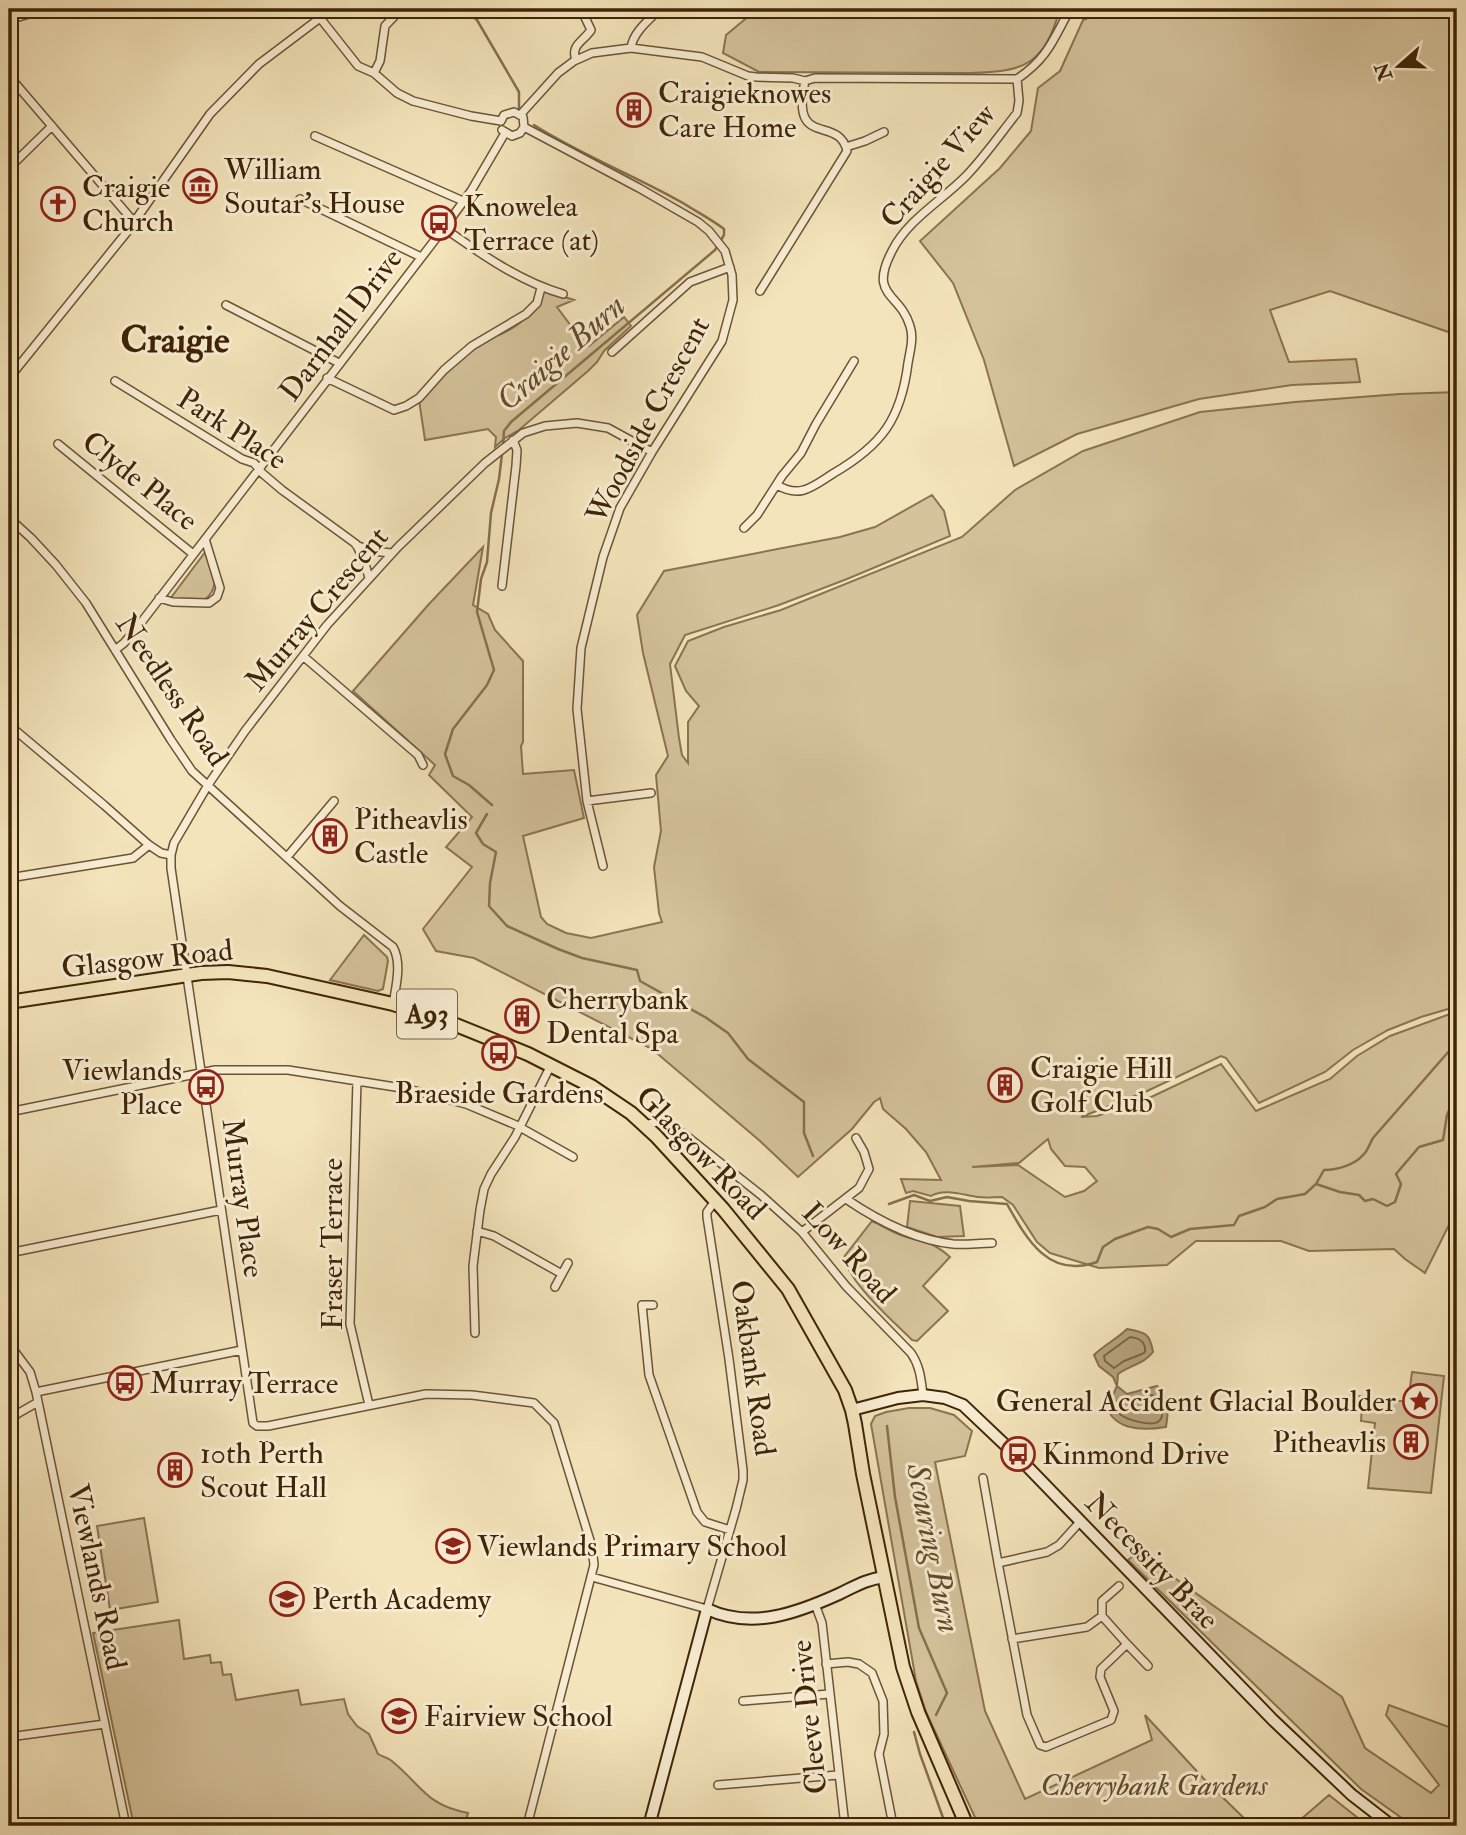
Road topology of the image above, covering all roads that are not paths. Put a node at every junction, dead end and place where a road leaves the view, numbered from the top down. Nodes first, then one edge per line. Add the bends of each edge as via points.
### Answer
1 (45, 9) edge
2 (313, 9) edge
3 (401, 9) edge
4 (581, 9) edge
5 (660, 9) edge
6 (1070, 9) edge
7 (320, 18) junction
8 (9, 20) edge
9 (632, 48) junction
10 (576, 60) junction
11 (374, 73) junction
12 (9, 76) edge
13 (1017, 79) junction
14 (805, 81) junction
15 (521, 114) junction
16 (501, 121) junction
17 (52, 126) junction
18 (524, 127) junction
19 (884, 132) dead end
20 (505, 133) junction
21 (316, 136) dead end
22 (846, 147) junction
23 (9, 168) edge
24 (300, 199) dead end
25 (463, 201) junction
26 (134, 222) junction
27 (444, 228) junction
28 (421, 257) junction
29 (730, 267) junction
30 (541, 288) junction
31 (760, 290) dead end
32 (563, 294) dead end
33 (226, 305) dead end
34 (612, 352) dead end
35 (854, 361) dead end
36 (339, 363) junction
37 (9, 378) edge
38 (327, 378) junction
39 (115, 381) dead end
40 (513, 440) junction
41 (58, 444) dead end
42 (652, 452) junction
43 (258, 468) junction
44 (777, 485) junction
45 (9, 518) edge
46 (744, 528) dead end
47 (205, 539) junction
48 (355, 544) junction
49 (392, 553) junction
50 (193, 554) junction
51 (369, 578) junction
52 (502, 586) dead end
53 (159, 598) junction
54 (115, 650) junction
55 (303, 656) junction
56 (9, 725) edge
57 (423, 765) dead end
58 (208, 785) junction
59 (651, 793) dead end
60 (334, 801) dead end
61 (587, 801) junction
62 (149, 845) junction
63 (171, 855) junction
64 (287, 857) junction
65 (603, 866) dead end
66 (9, 878) edge
67 (186, 975) junction
68 (9, 1002) edge
69 (393, 1004) junction
70 (551, 1065) junction
71 (201, 1073) junction
72 (357, 1081) junction
73 (9, 1112) edge
74 (645, 1125) junction
75 (520, 1127) junction
76 (856, 1138) dead end
77 (573, 1157) dead end
78 (846, 1199) junction
79 (715, 1201) junction
80 (221, 1210) junction
81 (477, 1231) junction
82 (802, 1232) junction
83 (992, 1243) dead end
84 (9, 1253) edge
85 (568, 1263) dead end
86 (562, 1274) junction
87 (555, 1287) dead end
88 (653, 1305) dead end
89 (475, 1333) dead end
90 (9, 1344) edge
91 (242, 1350) junction
92 (36, 1392) junction
93 (923, 1395) junction
94 (38, 1402) junction
95 (369, 1405) junction
96 (852, 1410) junction
97 (9, 1423) edge
98 (983, 1478) dead end
99 (1080, 1522) junction
100 (730, 1530) junction
101 (998, 1563) junction
102 (592, 1577) junction
103 (884, 1577) junction
104 (1119, 1586) dead end
105 (815, 1604) junction
106 (707, 1609) junction
107 (1102, 1616) junction
108 (1012, 1639) junction
109 (1127, 1644) junction
110 (825, 1664) junction
111 (1148, 1666) dead end
112 (829, 1694) junction
113 (743, 1701) dead end
114 (105, 1724) junction
115 (9, 1737) edge
116 (838, 1775) junction
117 (718, 1785) dead end
118 (126, 1826) edge
119 (527, 1826) edge
120 (649, 1826) edge
121 (845, 1826) edge
122 (895, 1826) edge
123 (967, 1826) edge
124 (1392, 1826) edge

1 - 8 street
2 - 7 street
3 - 11 street via 385,26
4 - 10 street via 591,30 576,45
5 - 9 street via 636,33
6 - 13 street via 1051,47
7 - 11 street via 358,66
7 - 26 street via 259,65 210,114
9 - 10 street
9 - 14 street via 702,57 756,78
10 - 15 street
11 - 16 street via 413,101
12 - 17 street
13 - 14 street
13 - 44 street, Craigie View via 1017,113 967,174 911,225 892,250 882,281 906,317 912,338 902,396 887,429 855,461 802,491
14 - 22 street via 803,105 809,125 834,132
15 - 16 street via 511,112
15 - 18 street
16 - 20 street
17 - 23 street
17 - 26 street
18 - 20 street via 520,134
18 - 29 street, Woodside Crescent via 687,214 714,236
19 - 22 street
20 - 25 street, Darnhall Drive
21 - 25 street
22 - 31 street
24 - 28 street
25 - 27 street, Darnhall Drive
26 - 37 street
27 - 28 street, Darnhall Drive
27 - 30 street
28 - 36 street, Darnhall Drive
29 - 34 street via 690,282
29 - 42 street, Woodside Crescent via 733,300 722,341
30 - 32 street
30 - 38 street via 537,303 526,314 472,346 407,406 394,410
33 - 36 street
35 - 44 street via 801,453
36 - 38 street, Darnhall Drive
38 - 43 street, Darnhall Drive
39 - 43 street, Park Place
40 - 42 street, Murray Crescent via 545,426 577,423 608,428
40 - 49 street, Murray Crescent
40 - 52 street via 516,466
41 - 50 street, Clyde Place
42 - 61 street, Woodside Crescent via 620,508 581,648 577,709
43 - 47 street, Darnhall Drive
43 - 48 street, Park Place
44 - 46 street
45 - 54 street, Needless Road via 66,577
47 - 50 street, Darnhall Drive
47 - 53 street via 220,588 216,597 209,603
48 - 49 street, Park Place
48 - 51 street
49 - 51 street, Murray Crescent
50 - 53 street, Darnhall Drive
51 - 55 street, Murray Crescent
53 - 54 street, Darnhall Drive
54 - 58 street, Needless Road via 187,764
55 - 57 street via 418,755
55 - 58 street, Murray Crescent
56 - 62 street
58 - 63 street, Murray Crescent
58 - 64 street, Needless Road
59 - 61 street
60 - 64 street
61 - 65 street, Woodside Crescent
62 - 63 street
62 - 66 street via 133,858
63 - 67 street, Murray Crescent
64 - 69 street, Needless Road via 393,947 398,967
67 - 68 main road, Glasgow Road / A93
67 - 69 main road, Glasgow Road / A93 via 255,974
67 - 71 street, Murray Place
69 - 70 main road, Glasgow Road / A93
70 - 74 main road, Glasgow Road / A93 via 609,1097
70 - 75 street
71 - 72 street via 288,1070
71 - 73 street
71 - 80 street, Murray Place
72 - 75 street via 466,1104
72 - 95 street, Fraser Terrace via 350,1324
74 - 79 main road, Glasgow Road / A93
74 - 82 street, Low Road via 661,1121 684,1134
75 - 77 street
75 - 81 street via 484,1189
76 - 78 street via 869,1170
78 - 82 street
78 - 83 street via 922,1237 952,1244
79 - 96 main road, Glasgow Road / A93 via 788,1289
79 - 100 street, Oakbank Road via 707,1217 743,1470
80 - 84 street
80 - 91 street, Murray Place
81 - 86 street
81 - 89 street
82 - 93 street, Low Road via 911,1353
85 - 86 street
86 - 87 street
88 - 100 street via 642,1306 649,1375 697,1512 705,1522
90 - 92 street, Viewlands Road via 30,1372
91 - 92 street
91 - 95 street, Murray Place via 257,1426
92 - 94 street, Viewlands Road
93 - 96 main road, Necessity Brae
93 - 99 main road, Necessity Brae via 963,1405
94 - 97 street
94 - 114 street, Viewlands Road
95 - 102 street via 444,1393 534,1403 554,1423 592,1547
96 - 103 main road, Glasgow Road / A93
98 - 101 street
99 - 101 street via 1048,1552
99 - 124 main road, Necessity Brae via 1306,1752
100 - 106 street, Oakbank Road
101 - 108 street
102 - 106 street
102 - 119 street
103 - 105 main road via 868,1579
103 - 123 main road, Glasgow Road / A93 via 914,1701
104 - 107 street via 1102,1601
105 - 106 main road via 768,1618
105 - 110 street, Cleeve Drive via 822,1623
106 - 120 main road, Oakbank Road
107 - 108 street via 1087,1627
107 - 109 street
108 - 109 street via 1027,1715 1040,1745 1046,1748 1111,1720 1114,1711 1100,1678 1101,1668
109 - 111 street
110 - 112 street, Cleeve Drive
110 - 122 street via 859,1664 872,1673 883,1701 879,1755
112 - 113 street
112 - 116 street, Cleeve Drive
114 - 115 street
114 - 118 street, Viewlands Road
116 - 117 street
116 - 121 street, Cleeve Drive

